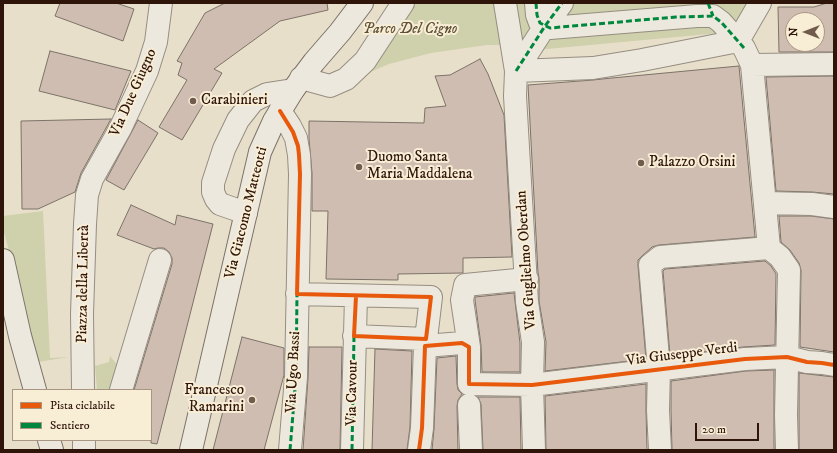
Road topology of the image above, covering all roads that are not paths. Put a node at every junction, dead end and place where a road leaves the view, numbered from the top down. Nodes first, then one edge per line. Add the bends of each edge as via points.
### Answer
1 (161, 3) edge
2 (362, 3) edge
3 (403, 3) edge
4 (505, 3) edge
5 (536, 3) edge
6 (562, 3) edge
7 (760, 3) edge
8 (711, 10) edge
9 (545, 26) junction
10 (745, 51) junction
11 (834, 64) edge
12 (516, 70) junction
13 (297, 84) junction
14 (280, 111) junction
15 (92, 179) joint
16 (765, 203) junction
17 (834, 207) edge
18 (246, 213) junction
19 (769, 248) junction
20 (3, 260) edge
21 (160, 260) dead end
22 (527, 279) junction
23 (297, 294) junction
24 (356, 296) junction
25 (354, 336) junction
26 (469, 347) junction
27 (787, 357) junction
28 (834, 365) edge
29 (659, 369) junction
30 (532, 386) junction
31 (35, 389) edge
32 (83, 389) edge
33 (121, 389) edge
34 (469, 392) junction
35 (191, 450) edge
36 (290, 450) edge
37 (352, 450) edge
38 (419, 450) edge
39 (471, 450) edge
40 (534, 450) edge
41 (660, 450) edge
42 (787, 450) edge

1 - 15 street, Via Due Giugno via 156,42 147,71
2 - 13 street, Via Giacomo Matteotti
3 - 13 street via 366,61 346,79 330,86
4 - 12 street, Via Guglielmo Oberdan
5 - 9 street via 540,23
6 - 9 street
7 - 10 street
8 - 9 street via 676,17 564,28
8 - 10 street
9 - 12 street
10 - 11 street
10 - 12 street via 642,60 593,68
10 - 16 street
12 - 22 street, Via Guglielmo Oberdan via 515,96
13 - 14 street, Via Giacomo Matteotti
13 - 18 street via 253,101 238,120 224,149 213,192 220,204
14 - 18 street, Via Giacomo Matteotti via 260,152
14 - 23 street, Via Ugo Bassi via 293,132 299,155
15 - 32 street, Piazza della Libertà via 87,196 85,224
16 - 17 street
16 - 19 street
18 - 35 street, Via Giacomo Matteotti
19 - 27 street via 780,257 789,270
19 - 29 street via 660,257 650,265
20 - 31 street
21 - 33 street
22 - 26 street via 465,285 462,300
22 - 30 street, Via Guglielmo Oberdan via 533,342
23 - 24 street
23 - 36 street, Via Ugo Bassi via 296,377
24 - 25 street, Via Cavour
24 - 25 street via 431,297 426,338
25 - 37 street, Via Cavour
26 - 34 street
26 - 38 street via 462,343 425,346
27 - 28 street, Via Giuseppe Verdi
27 - 29 street, Via Giuseppe Verdi
27 - 42 street
29 - 30 street, Via Giuseppe Verdi
29 - 41 street
30 - 34 street, Via Giuseppe Verdi
30 - 40 street, Via Guglielmo Oberdan
34 - 39 street

